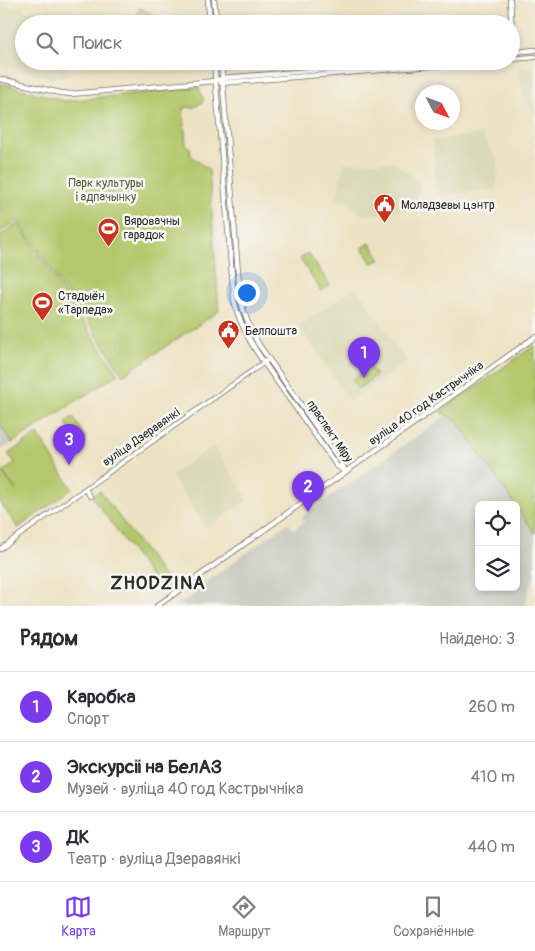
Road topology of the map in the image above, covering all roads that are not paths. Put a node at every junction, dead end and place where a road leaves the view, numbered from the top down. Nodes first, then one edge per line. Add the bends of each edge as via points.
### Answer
1 (208, 0) edge
2 (214, 0) edge
3 (510, 0) edge
4 (209, 15) edge
5 (216, 15) edge
6 (511, 15) edge
7 (535, 50) edge
8 (520, 51) edge
9 (535, 57) edge
10 (520, 58) edge
11 (215, 70) edge
12 (222, 70) edge
13 (334, 70) edge
14 (372, 70) edge
15 (0, 78) edge
16 (216, 81) junction
17 (223, 81) junction
18 (231, 192) junction
19 (224, 194) junction
20 (535, 337) edge
21 (269, 359) junction
22 (264, 363) junction
23 (326, 446) junction
24 (345, 472) junction
25 (96, 482) junction
26 (99, 486) dead end
27 (85, 489) junction
28 (90, 496) dead end
29 (0, 549) edge
30 (157, 606) edge

1 - 4 main road
2 - 5 main road
3 - 6 main road
7 - 8 main road
9 - 10 main road
11 - 16 main road, праспект Міру
12 - 17 main road, праспект Міру
13 - 17 main road
14 - 17 main road
15 - 16 main road via 71,94
16 - 17 main road
16 - 19 main road, праспект Міру
17 - 18 main road, праспект Міру
18 - 19 main road
18 - 21 main road, праспект Міру via 241,303 253,336
19 - 22 main road, праспект Міру via 234,300 248,339
20 - 24 main road, вуліца 40 год Кастрычніка
21 - 22 street, вуліца Дзеравянкі
21 - 23 main road, праспект Міру
22 - 23 main road, праспект Міру
22 - 25 street, вуліца Дзеравянкі
23 - 24 main road, праспект Міру via 341,462
24 - 30 main road, вуліца 40 год Кастрычніка
25 - 26 street
25 - 27 street, вуліца Дзеравянкі
27 - 28 street
27 - 29 street, вуліца Дзеравянкі

